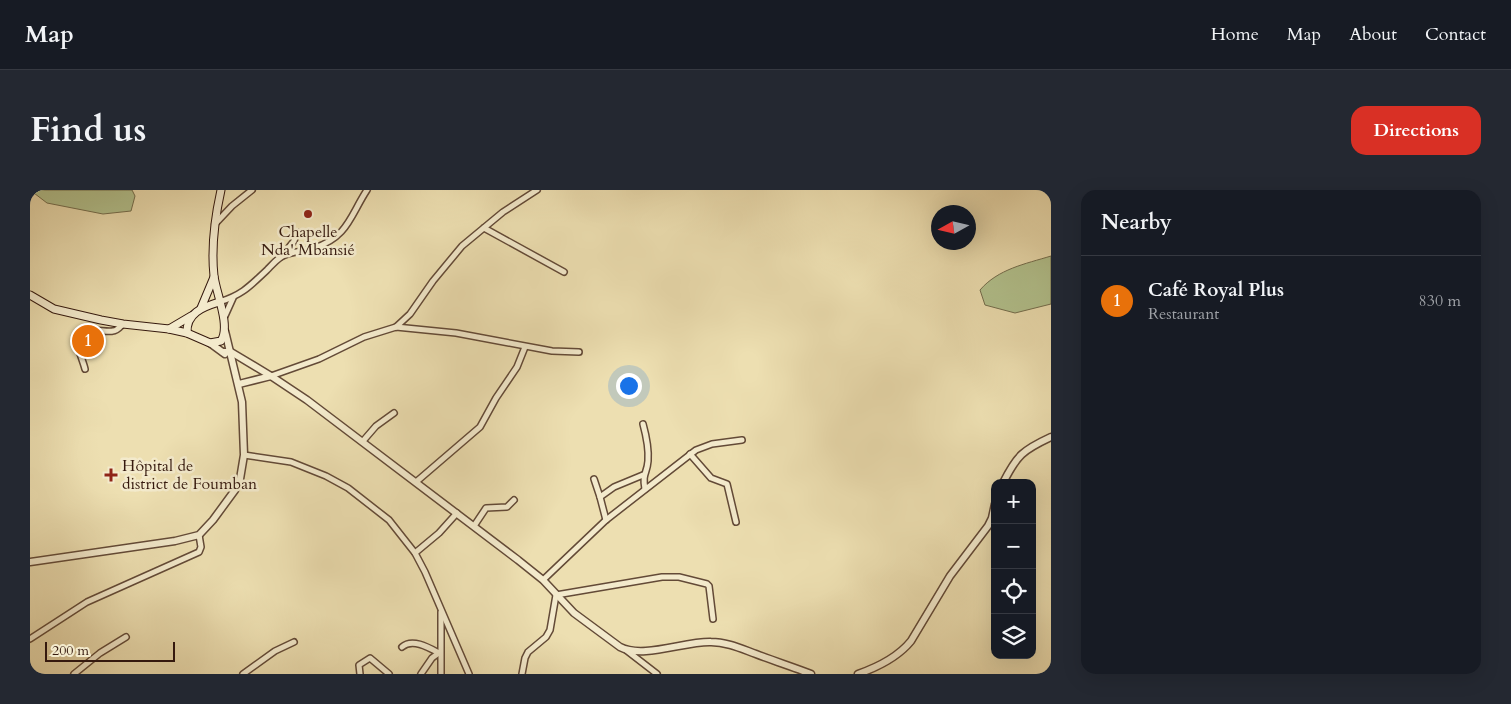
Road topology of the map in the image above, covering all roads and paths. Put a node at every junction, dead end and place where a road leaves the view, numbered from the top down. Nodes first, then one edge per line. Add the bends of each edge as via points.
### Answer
1 (221, 190) edge
2 (252, 190) edge
3 (367, 190) edge
4 (537, 190) edge
5 (215, 224) junction
6 (484, 228) junction
7 (297, 232) dead end
8 (281, 256) junction
9 (564, 272) dead end
10 (214, 276) junction
11 (30, 294) edge
12 (234, 298) junction
13 (219, 302) junction
14 (202, 308) junction
15 (192, 316) junction
16 (223, 318) junction
17 (123, 324) junction
18 (396, 327) junction
19 (169, 329) junction
20 (225, 331) junction
21 (187, 333) junction
22 (210, 343) junction
23 (525, 347) junction
24 (223, 352) junction
25 (231, 352) junction
26 (578, 352) dead end
27 (233, 360) junction
28 (85, 369) dead end
29 (271, 376) junction
30 (239, 384) junction
31 (394, 413) dead end
32 (643, 424) dead end
33 (1051, 437) edge
34 (742, 440) dead end
35 (363, 441) junction
36 (690, 454) junction
37 (244, 455) junction
38 (643, 475) junction
39 (594, 478) dead end
40 (1006, 479) edge
41 (416, 482) junction
42 (645, 489) junction
43 (600, 497) junction
44 (514, 500) dead end
45 (457, 513) junction
46 (606, 520) junction
47 (991, 520) edge
48 (736, 522) dead end
49 (474, 526) junction
50 (200, 535) junction
51 (415, 553) junction
52 (30, 562) edge
53 (542, 580) junction
54 (556, 595) junction
55 (441, 609) junction
56 (713, 619) dead end
57 (126, 637) dead end
58 (30, 639) edge
59 (294, 642) dead end
60 (402, 647) dead end
61 (626, 650) junction
62 (440, 652) junction
63 (74, 674) edge
64 (243, 674) edge
65 (360, 674) edge
66 (389, 674) edge
67 (421, 674) edge
68 (441, 674) edge
69 (469, 674) edge
70 (522, 674) edge
71 (657, 674) edge
72 (811, 674) edge
73 (858, 674) edge

1 - 5 main road
2 - 5 street
3 - 8 street via 341,233 333,240
4 - 6 street
5 - 10 main road
6 - 9 street
6 - 18 street via 458,251 410,314
7 - 8 street
8 - 12 street
10 - 13 main road
10 - 14 main road
11 - 17 main road via 54,308
12 - 13 street
12 - 16 street
13 - 14 main road
13 - 16 main road
14 - 15 main road
15 - 19 main road
15 - 21 main road
16 - 20 main road
17 - 19 main road
17 - 28 street via 114,331 88,330 82,333 78,345
18 - 23 street via 456,333
18 - 29 street
19 - 21 main road
20 - 22 main road via 221,341
20 - 25 street
21 - 22 main road
22 - 24 street
23 - 26 street
23 - 41 street via 517,367 480,427
24 - 25 street
24 - 27 street
25 - 27 street
25 - 29 street
27 - 30 street
29 - 30 street
29 - 35 street
30 - 37 street
31 - 35 street
32 - 38 street via 648,463
33 - 40 street via 1021,453
34 - 36 street via 700,447
35 - 41 street
36 - 42 street
36 - 48 street via 711,478 727,484
37 - 50 street via 235,490
37 - 51 street via 291,462 348,488 388,520
38 - 42 street
38 - 43 street via 614,487
39 - 43 street
41 - 45 street
42 - 46 street
43 - 46 street
44 - 49 street via 507,507 488,506
45 - 49 street
45 - 51 street
46 - 53 street
47 - 73 street via 950,576 911,641 896,655
49 - 53 street
50 - 52 street
50 - 58 street via 199,552 87,602
51 - 55 street
53 - 54 street
54 - 56 street via 679,577 709,586
54 - 61 street via 581,619
54 - 70 street via 550,630 528,652
55 - 62 street
55 - 69 street
57 - 63 street
59 - 64 street
60 - 62 street via 409,642
61 - 71 street
61 - 72 street via 712,642 737,647
62 - 67 street
62 - 68 street
65 - 66 street via 359,665 370,658

